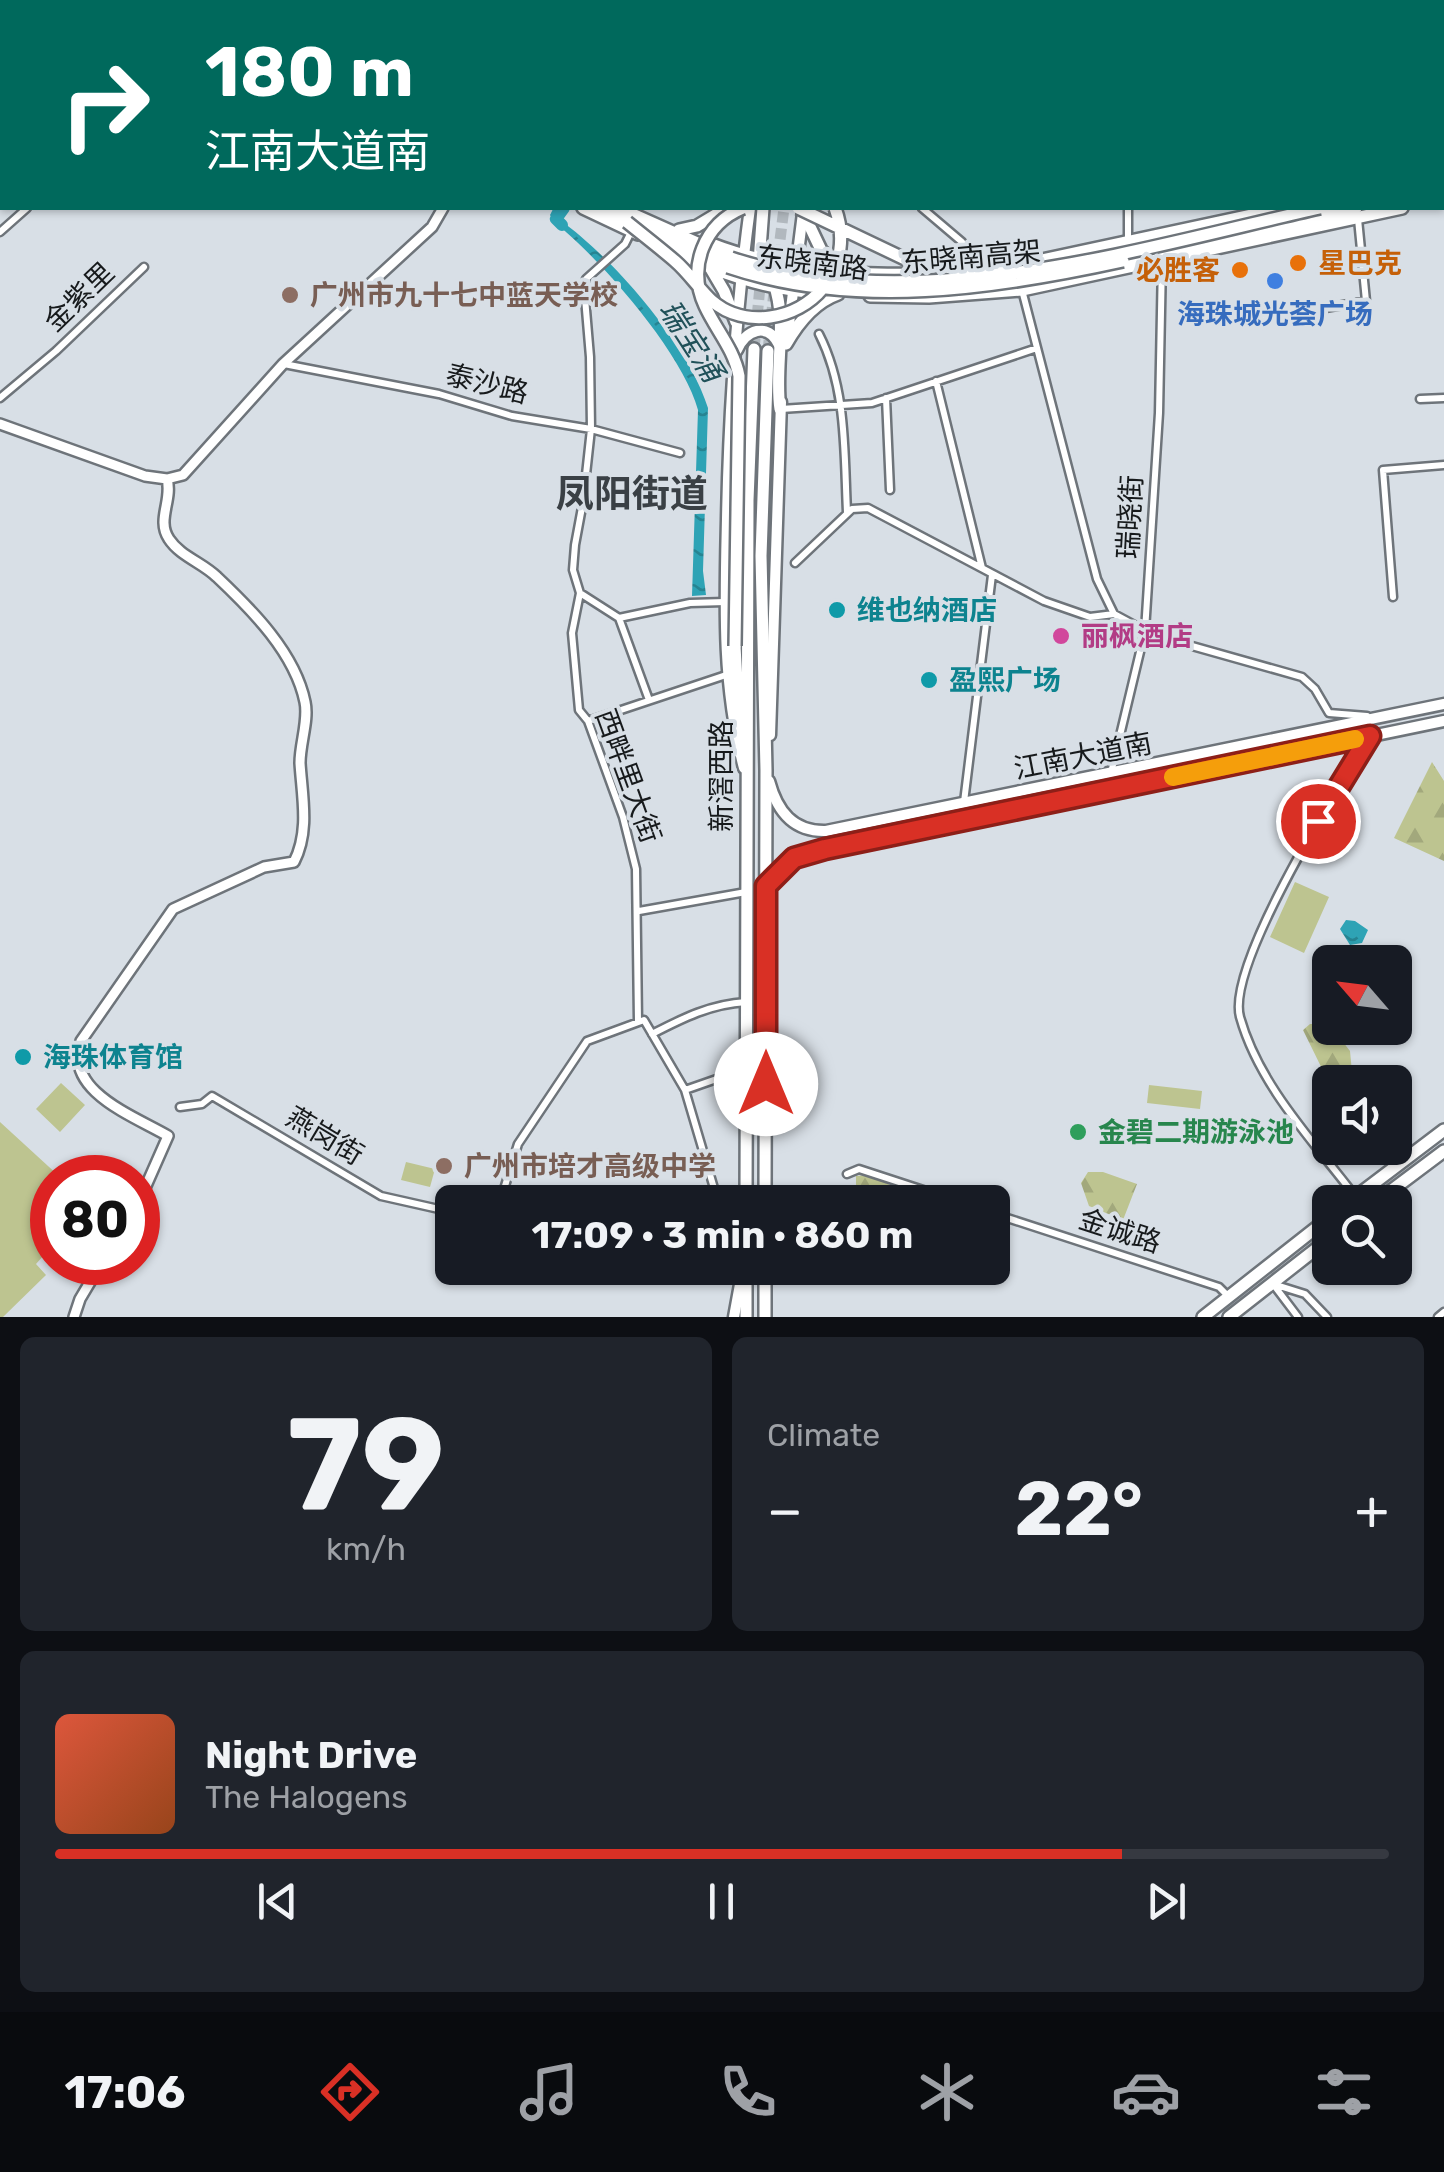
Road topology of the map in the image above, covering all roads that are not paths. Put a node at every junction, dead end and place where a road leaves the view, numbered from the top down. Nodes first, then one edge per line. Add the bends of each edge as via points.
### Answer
1 (25, 210) edge
2 (442, 210) edge
3 (588, 210) edge
4 (600, 210) edge
5 (623, 210) edge
6 (636, 210) edge
7 (724, 210) edge
8 (738, 210) edge
9 (750, 210) edge
10 (763, 210) edge
11 (802, 210) edge
12 (802, 210) edge
13 (804, 210) edge
14 (836, 210) edge
15 (924, 210) edge
16 (1128, 210) edge
17 (1275, 210) edge
18 (1311, 210) edge
19 (1384, 210) edge
20 (1357, 213) edge
21 (629, 227) junction
22 (680, 230) junction
23 (0, 232) edge
24 (1128, 242) junction
25 (744, 255) junction
26 (1094, 257) junction
27 (758, 259) junction
28 (1162, 260) junction
29 (797, 266) junction
30 (144, 267) dead end
31 (711, 268) junction
32 (842, 271) junction
33 (979, 272) junction
34 (740, 279) junction
35 (775, 288) junction
36 (793, 290) junction
37 (1022, 290) junction
38 (838, 294) junction
39 (1263, 319) dead end
40 (736, 322) junction
41 (819, 334) dead end
42 (778, 347) junction
43 (1037, 348) junction
44 (754, 349) tunnel mouth
45 (733, 363) junction
46 (283, 364) junction
47 (936, 382) junction
48 (0, 398) edge
49 (886, 398) junction
50 (1444, 398) edge
51 (1420, 399) dead end
52 (842, 406) junction
53 (780, 408) junction
54 (0, 424) edge
55 (591, 428) junction
56 (680, 453) dead end
57 (1444, 465) edge
58 (167, 480) junction
59 (890, 490) dead end
60 (847, 513) junction
61 (795, 563) dead end
62 (982, 569) junction
63 (992, 575) junction
64 (580, 593) junction
65 (1393, 597) dead end
66 (725, 602) junction
67 (1114, 614) junction
68 (619, 618) junction
69 (1146, 631) junction
70 (726, 675) junction
71 (649, 700) junction
72 (1444, 704) edge
73 (1378, 717) junction
74 (588, 721) junction
75 (1444, 721) edge
76 (1370, 736) junction
77 (766, 770) junction
78 (1112, 773) junction
79 (746, 774) junction
80 (964, 803) junction
81 (766, 886) junction
82 (746, 892) junction
83 (639, 911) junction
84 (746, 1002) junction
85 (641, 1021) junction
86 (652, 1034) junction
87 (746, 1075) junction
88 (686, 1090) junction
89 (180, 1108) dead end
90 (1444, 1130) edge
91 (1444, 1151) edge
92 (160, 1155) edge
93 (846, 1174) dead end
94 (505, 1185) edge
95 (713, 1185) edge
96 (746, 1185) edge
97 (765, 1185) edge
98 (908, 1185) edge
99 (1341, 1185) edge
100 (1372, 1185) edge
101 (1399, 1185) edge
102 (435, 1208) edge
103 (1010, 1219) edge
104 (1312, 1231) edge
105 (1312, 1252) edge
106 (1262, 1271) junction
107 (1272, 1283) junction
108 (88, 1285) edge
109 (741, 1285) edge
110 (745, 1285) edge
111 (765, 1285) edge
112 (1230, 1297) junction
113 (74, 1317) edge
114 (734, 1317) edge
115 (746, 1317) edge
116 (765, 1317) edge
117 (1204, 1317) edge
118 (1229, 1317) edge
119 (1298, 1317) edge
120 (1328, 1317) edge

1 - 23 street
2 - 46 street via 432,227
3 - 21 main road, 东晓南路
4 - 21 main road, 东晓南高架
5 - 26 main road, 东晓南高架, bridge via 731,258 811,276 972,278
6 - 22 main road, 东晓南路
7 - 22 main road
8 - 79 main road, bridge via 708,236 697,271 704,304 738,376 735,646
9 - 25 main road
10 - 27 main road
11 - 29 main road
12 - 32 main road via 820,250
13 - 26 main road, bridge via 886,252 938,267 978,270
14 - 21 main road, bridge via 840,250 828,282 800,308 768,317 720,307
15 - 33 street via 962,242
16 - 24 street
17 - 24 main road, 东晓南路
18 - 26 main road, 东晓南高架, bridge
19 - 20 main road, 东晓南路
20 - 21 main road, 东晓南高架, bridge via 1072,272 937,290 778,281
20 - 28 main road, 东晓南路
20 - 39 street via 1366,301
21 - 31 main road, 东晓南路
21 - 55 street, 西畔里大街 via 625,244 584,286
22 - 25 main road, 东晓南路
24 - 33 main road, 东晓南路
25 - 27 main road, 东晓南路
25 - 34 main road
25 - 35 main road
27 - 29 main road, 东晓南路
27 - 36 main road
28 - 37 main road, 东晓南路
28 - 69 street, 瑞晓街
29 - 32 main road, 东晓南路
29 - 36 main road
30 - 48 street, 金紫里
31 - 34 main road, 东晓南路
31 - 40 main road
32 - 33 main road, 东晓南路
32 - 38 main road
34 - 35 main road, 东晓南路
34 - 40 main road
35 - 36 main road, 东晓南路
35 - 42 main road
36 - 38 main road, 东晓南路
36 - 42 main road
37 - 38 main road, 东晓南路
37 - 43 street
38 - 42 main road via 810,312
40 - 45 main road
41 - 52 street
42 - 45 main road via 766,331 752,331
42 - 53 main road
42 - 77 main road, 新滘西路 via 761,556
43 - 47 street
43 - 67 street via 1097,579
44 - 79 main road, 新滘西路
45 - 66 main road
46 - 55 street, 泰沙路
46 - 58 street via 194,466
47 - 49 street
47 - 62 street
49 - 52 street
49 - 59 street
50 - 51 street
52 - 53 street
52 - 60 street
53 - 77 main road
54 - 58 street
55 - 56 street, 泰沙路
55 - 64 street, 西畔里大街 via 573,570
57 - 65 street via 1383,470
58 - 92 street via 168,538 220,580 278,643 306,706 300,750 304,821 294,862 264,867 173,909 81,1041 78,1066 88,1085 168,1136
60 - 61 street
60 - 62 street via 868,508
62 - 63 street
63 - 67 street via 1074,614
63 - 80 street
64 - 68 street
64 - 74 street, 西畔里大街 via 572,633 579,710
66 - 68 street
66 - 70 main road
67 - 69 street
68 - 71 street
69 - 73 street via 1302,677 1329,713
69 - 78 street, 瑞晓街
70 - 71 street
70 - 79 main road
71 - 74 street
72 - 73 main road, 江南大道南
73 - 78 main road, 江南大道南
74 - 83 street, 西畔里大街 via 632,850
75 - 76 main road, 江南大道南
76 - 81 main road, 江南大道南 via 806,853 784,864
76 - 99 street via 1249,956 1238,1013 1260,1070
77 - 80 main road, 江南大道南 via 782,815 815,831
77 - 81 main road, 新滘西路
78 - 80 main road, 江南大道南
79 - 82 main road, 新滘西路
81 - 97 main road, 新滘西路
82 - 83 street
82 - 84 main road, 新滘西路
83 - 85 street, 西畔里大街
84 - 86 street via 722,1003
84 - 87 main road, 新滘西路
85 - 86 street
85 - 94 street via 587,1041 518,1144
86 - 88 street
87 - 88 street
87 - 96 main road, 新滘西路
88 - 95 street
89 - 102 street, 燕岗街 via 212,1096 381,1196
90 - 100 main road
91 - 101 main road
93 - 98 street via 859,1169
103 - 112 street, 金诚路 via 1218,1287
104 - 106 main road
105 - 107 main road
106 - 107 main road
106 - 112 main road
107 - 118 main road
107 - 119 street
107 - 120 street via 1304,1294
108 - 113 street
109 - 114 main road
110 - 115 main road
111 - 116 main road
112 - 117 main road

